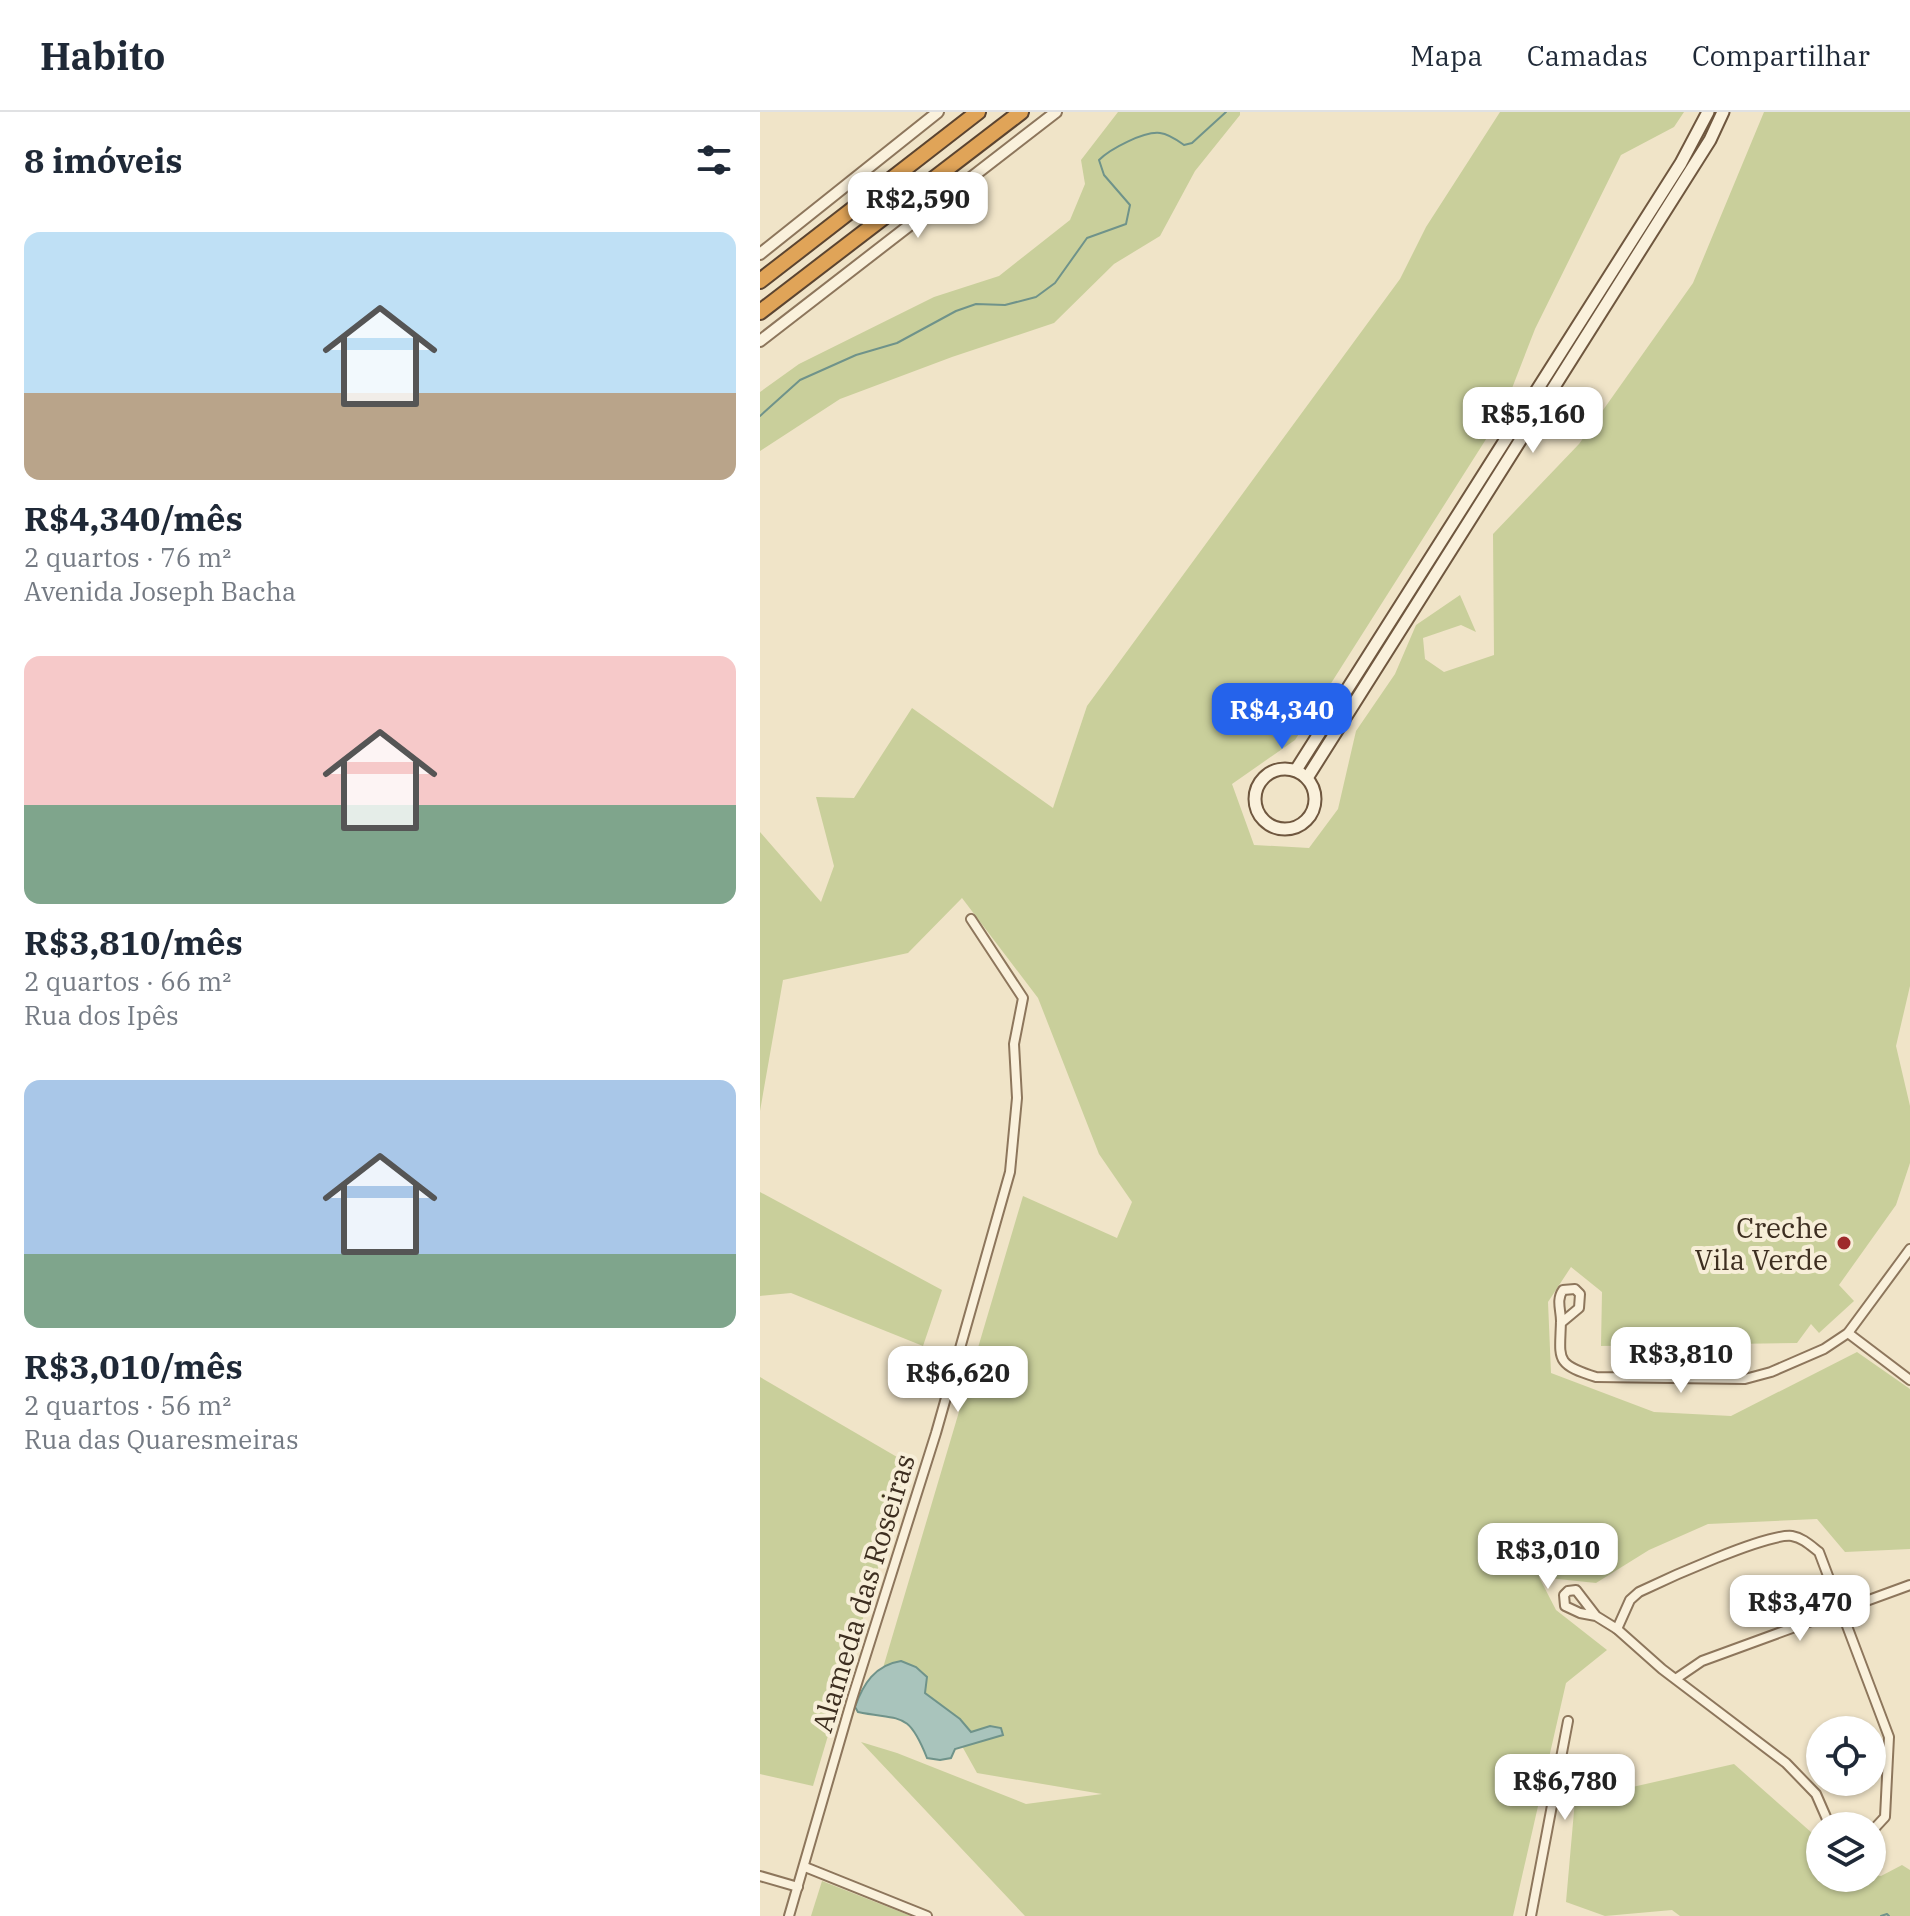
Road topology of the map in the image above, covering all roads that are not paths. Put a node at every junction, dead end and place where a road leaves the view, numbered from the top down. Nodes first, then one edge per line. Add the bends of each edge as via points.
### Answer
1 (978, 112) edge
2 (1021, 112) edge
3 (1056, 112) edge
4 (1708, 112) edge
5 (1723, 112) edge
6 (934, 113) edge
7 (760, 254) edge
8 (760, 281) edge
9 (760, 312) edge
10 (760, 341) edge
11 (1296, 770) junction
12 (1307, 778) junction
13 (971, 919) dead end
14 (1910, 1249) edge
15 (1561, 1323) dead end
16 (1848, 1333) junction
17 (1910, 1380) edge
18 (1910, 1585) edge
19 (1843, 1611) junction
20 (1596, 1616) dead end
21 (1617, 1629) junction
22 (1677, 1678) junction
23 (1568, 1721) dead end
24 (1824, 1812) edge
25 (1885, 1812) edge
26 (805, 1867) junction
27 (760, 1876) edge
28 (798, 1887) junction
29 (789, 1916) edge
30 (927, 1916) edge
31 (1531, 1916) edge

1 - 8 highway
2 - 9 highway
3 - 10 street
4 - 11 main road via 1673,176
5 - 12 main road
6 - 7 street
11 - 12 main road
11 - 12 main road via 1267,774 1256,789 1256,809 1268,824 1287,829 1311,815 1316,796
13 - 26 street, Alameda das Roseiras via 1023,998 1014,1044 1017,1098 1010,1172
14 - 16 street
15 - 16 street via 1562,1358 1577,1371 1596,1377 1745,1379 1824,1349
16 - 17 street
18 - 19 street
19 - 21 street via 1819,1552 1804,1539 1790,1536 1750,1546 1639,1592
19 - 22 street via 1702,1661
19 - 25 street via 1889,1737
20 - 21 street
21 - 22 street
22 - 24 street via 1786,1763 1816,1794
23 - 31 street
26 - 28 street, Alameda das Roseiras
26 - 30 street
27 - 28 street
28 - 29 street, Alameda das Roseiras

